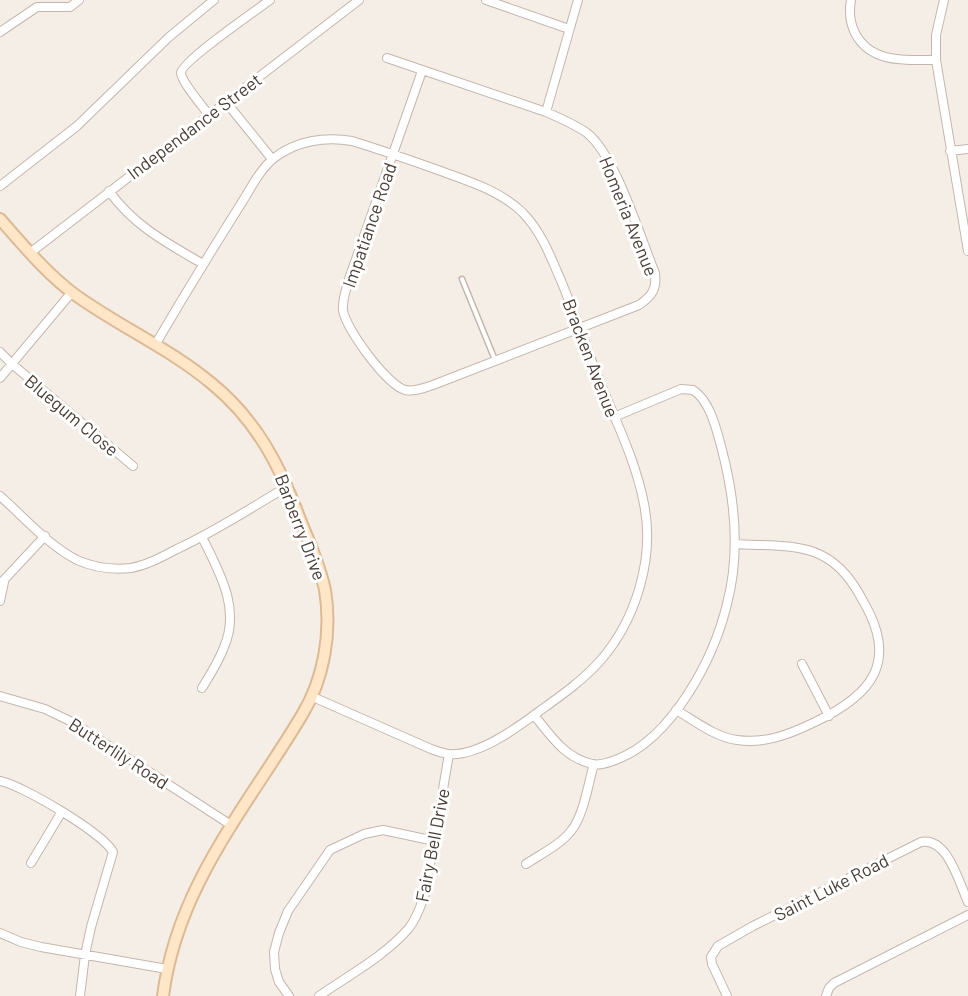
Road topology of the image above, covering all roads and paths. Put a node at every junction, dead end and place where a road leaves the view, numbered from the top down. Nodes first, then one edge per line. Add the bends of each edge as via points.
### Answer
1 (79, 0) edge
2 (214, 0) edge
3 (270, 0) edge
4 (359, 0) edge
5 (486, 0) edge
6 (578, 0) edge
7 (851, 0) edge
8 (944, 0) edge
9 (569, 29) junction
10 (0, 32) edge
11 (387, 58) dead end
12 (936, 60) junction
13 (422, 71) junction
14 (226, 102) junction
15 (546, 112) junction
16 (209, 115) junction
17 (968, 149) edge
18 (950, 151) junction
19 (393, 154) junction
20 (272, 159) junction
21 (0, 186) edge
22 (109, 191) junction
23 (0, 219) edge
24 (967, 235) edge
25 (968, 251) edge
26 (30, 253) junction
27 (202, 264) junction
28 (462, 279) dead end
29 (72, 292) junction
30 (580, 328) junction
31 (155, 345) junction
32 (0, 352) edge
33 (495, 361) junction
34 (12, 364) junction
35 (0, 378) edge
36 (614, 417) junction
37 (133, 466) dead end
38 (288, 486) junction
39 (0, 496) edge
40 (45, 536) junction
41 (202, 537) junction
42 (735, 544) junction
43 (2, 583) edge
44 (0, 601) edge
45 (802, 664) dead end
46 (202, 688) dead end
47 (0, 696) edge
48 (313, 697) junction
49 (676, 710) junction
50 (534, 715) junction
51 (829, 716) junction
52 (450, 754) junction
53 (594, 764) junction
54 (0, 782) edge
55 (61, 813) junction
56 (231, 825) junction
57 (435, 841) junction
58 (31, 862) dead end
59 (526, 864) dead end
60 (968, 902) edge
61 (968, 915) edge
62 (0, 933) edge
63 (85, 955) junction
64 (167, 969) junction
65 (80, 996) edge
66 (163, 996) edge
67 (289, 996) edge
68 (319, 996) edge
69 (727, 996) edge
70 (826, 996) edge

1 - 10 street via 70,7 37,7
2 - 21 street via 169,37 77,126
3 - 16 street via 182,69 184,80
4 - 14 street, Independance Street
5 - 9 street
6 - 9 street
7 - 12 street via 853,29 868,49 893,59
8 - 12 street via 936,34
9 - 15 street
11 - 13 street, Homeria Avenue
12 - 18 street
13 - 15 street, Homeria Avenue
13 - 19 street, Impatiance Road
14 - 16 street, Independance Street
14 - 20 street
15 - 30 street, Homeria Avenue via 588,134 601,148 621,186 655,273 656,284 650,297
16 - 22 street, Independance Street
17 - 18 street
18 - 24 street
19 - 20 street, Bracken Avenue via 333,138 293,146
19 - 30 street, Bracken Avenue via 484,186 522,212 540,234
19 - 33 street, Impatiance Road via 348,282 343,311 348,325 388,377 406,390 433,385
20 - 27 street, Bracken Avenue
22 - 26 street, Independance Street
22 - 27 street via 137,223
23 - 26 street, Barberry Drive
24 - 25 street
26 - 29 street, Barberry Drive
27 - 31 street, Bracken Avenue
28 - 33 lane
29 - 31 street, Barberry Drive
29 - 34 street
30 - 33 street, Impatiance Road
30 - 36 street, Bracken Avenue
31 - 38 street, Barberry Drive via 211,383 237,408 270,451
32 - 34 street, Bluegum Close
34 - 35 street
34 - 37 street, Bluegum Close
36 - 42 street via 681,389 698,393 719,438 730,480
36 - 50 street, Bracken Avenue via 645,505 642,579 612,647 578,683
38 - 41 street
38 - 48 street, Barberry Drive via 318,566 326,604 325,650
39 - 40 street
40 - 41 street via 76,559 119,569 155,561
40 - 43 street
41 - 46 street via 225,585 231,619 224,648
42 - 49 street via 728,603 716,642
42 - 51 street via 798,548 821,555 853,582 870,611 879,639 875,670 864,691
43 - 44 street
45 - 51 street
47 - 56 street, Butterlily Road via 45,709 72,722
48 - 52 street, Bracken Avenue
48 - 56 street, Barberry Drive
49 - 51 street via 718,734 752,741 786,736
49 - 53 street via 650,739 628,755
50 - 52 street, Bracken Avenue via 488,745
50 - 53 street via 568,754
52 - 57 street, Fairy Bell Drive
53 - 59 street via 573,829
54 - 55 street via 22,788
55 - 58 street
55 - 63 street via 96,833 113,852
56 - 64 street, Barberry Drive via 186,907
57 - 67 street via 383,830 330,850 288,911 279,933 275,969
57 - 68 street, Fairy Bell Drive via 425,894 410,927 391,946
60 - 69 street, Saint Luke Road via 941,846 921,842 718,946 712,963
61 - 70 street via 834,983
62 - 63 street via 41,947
63 - 64 street
63 - 65 street
64 - 66 street, Barberry Drive

